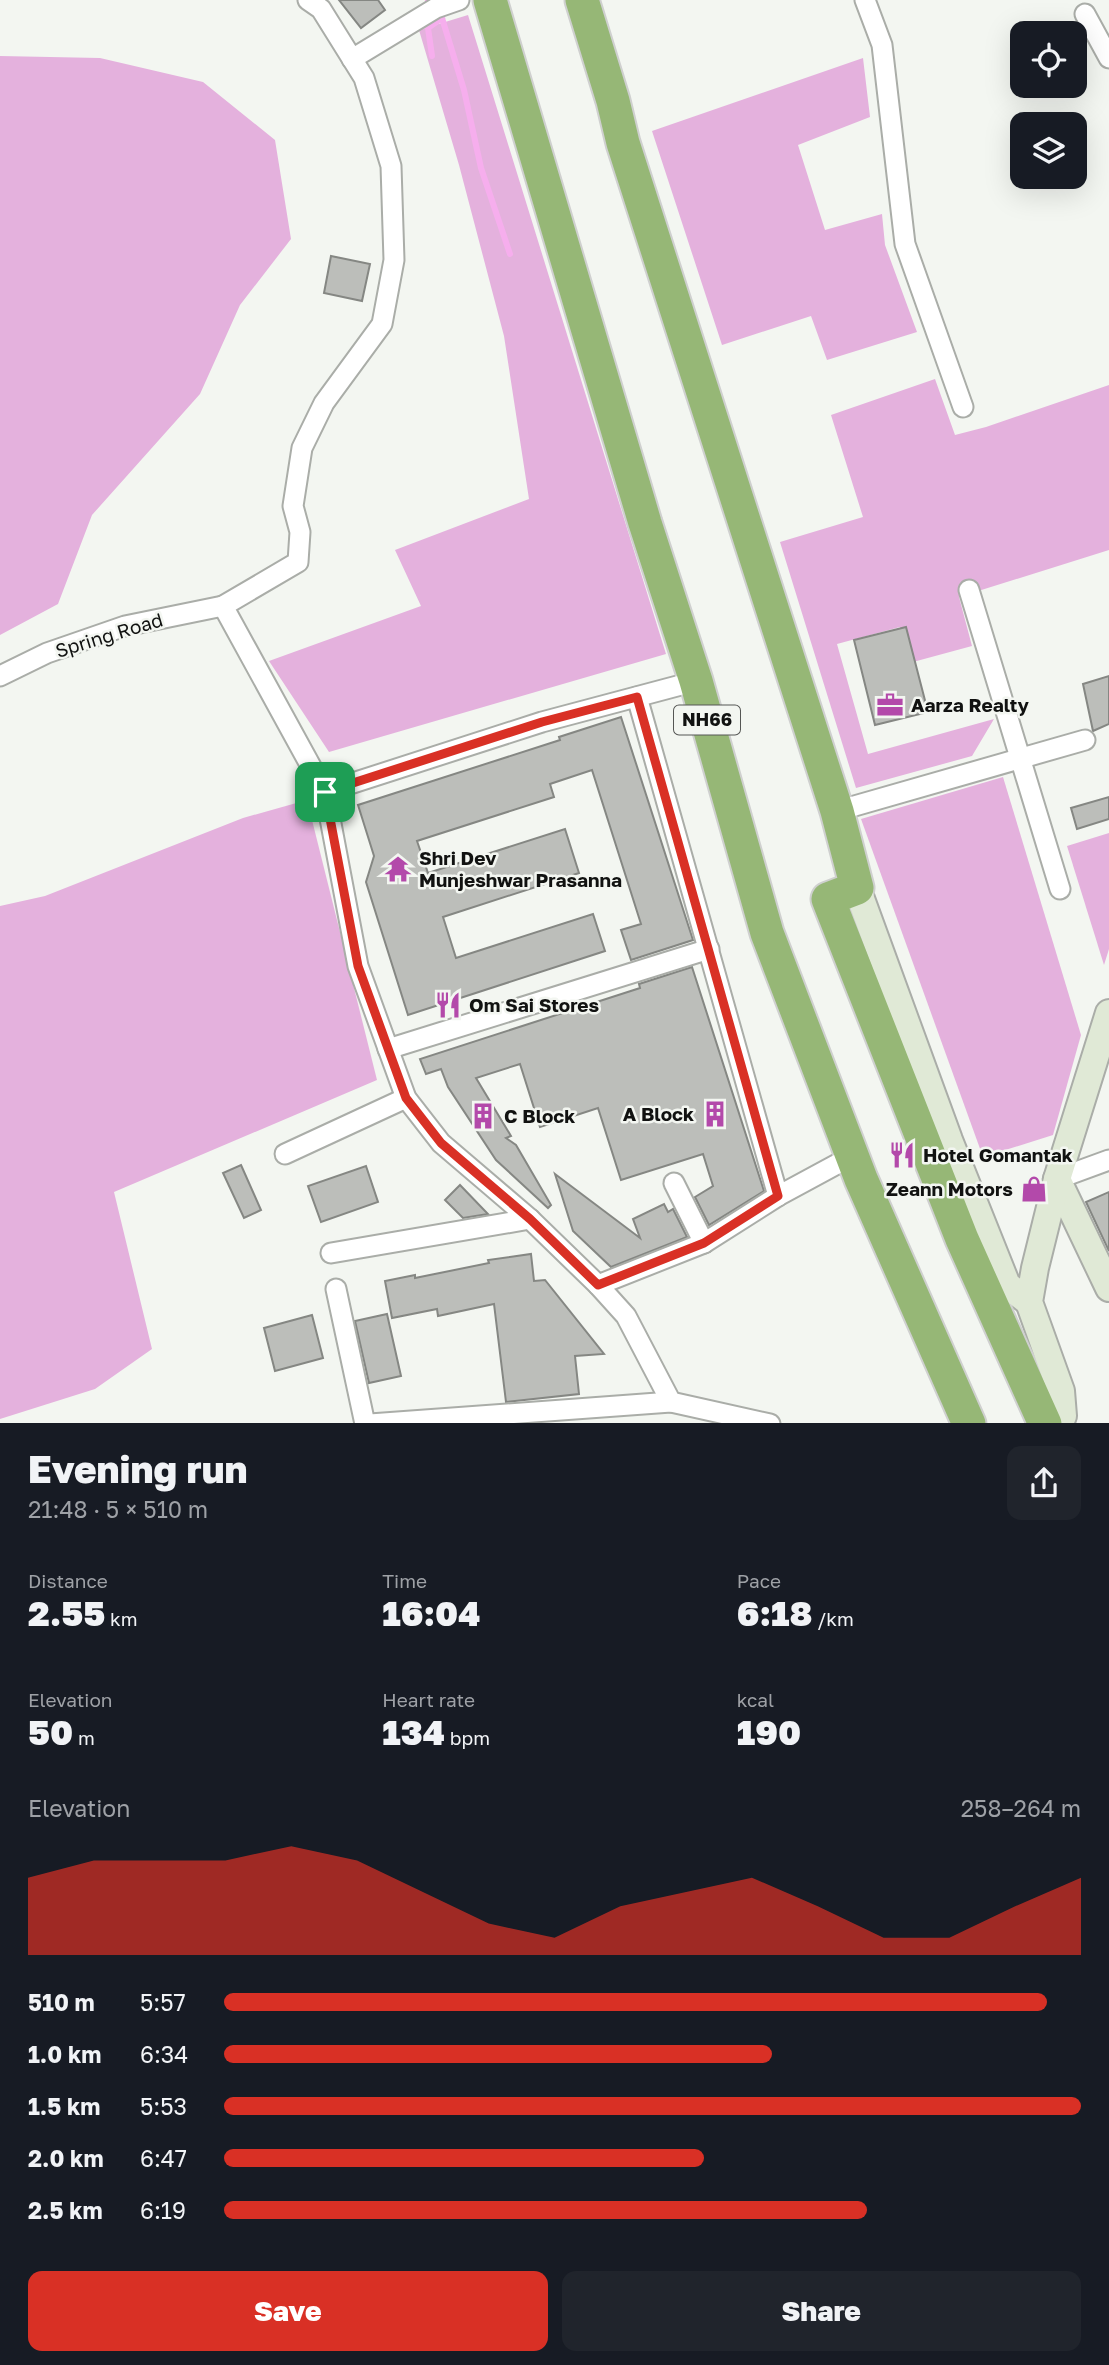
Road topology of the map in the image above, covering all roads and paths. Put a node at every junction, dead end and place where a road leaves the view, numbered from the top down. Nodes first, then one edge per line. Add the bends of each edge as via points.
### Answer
1 (308, 0) edge
2 (459, 0) edge
3 (490, 0) edge
4 (582, 0) edge
5 (865, 0) edge
6 (1086, 14) dead end
7 (1109, 58) edge
8 (352, 59) junction
9 (963, 407) dead end
10 (969, 590) dead end
11 (223, 606) junction
12 (0, 676) edge
13 (696, 681) junction
14 (637, 697) junction
15 (1085, 740) dead end
16 (1022, 759) junction
17 (325, 792) junction
18 (837, 811) junction
19 (857, 888) junction
20 (1060, 889) dead end
21 (709, 949) junction
22 (1109, 1013) edge
23 (388, 1049) junction
24 (406, 1098) junction
25 (285, 1154) dead end
26 (852, 1156) junction
27 (1109, 1160) edge
28 (1057, 1179) junction
29 (674, 1183) dead end
30 (778, 1196) junction
31 (530, 1219) junction
32 (704, 1243) junction
33 (331, 1253) dead end
34 (598, 1285) junction
35 (337, 1289) dead end
36 (1109, 1289) edge
37 (1028, 1303) junction
38 (671, 1402) junction
39 (368, 1423) edge
40 (770, 1423) edge
41 (969, 1423) edge
42 (1045, 1423) edge
43 (1059, 1423) edge

1 - 8 street via 321,9
2 - 8 street via 436,8
3 - 13 highway, NH66
4 - 18 highway via 623,143
5 - 9 street via 882,45 905,244
6 - 7 street
8 - 11 street, Spring Road via 364,78 391,166 394,260 382,324 324,403 302,448 293,506 300,532 298,562
10 - 16 street
11 - 12 street, Spring Road via 125,626 47,653
11 - 17 street
13 - 14 street
13 - 26 highway, NH66 via 767,933
14 - 17 street via 542,722
14 - 21 street
15 - 16 street
16 - 18 street
16 - 20 street
17 - 23 street via 358,966
18 - 19 highway
19 - 37 street via 1007,1285
19 - 42 highway via 828,899 962,1239
21 - 23 street
21 - 30 street
22 - 28 street
23 - 24 street
24 - 25 street
24 - 31 street via 441,1143
26 - 30 street
26 - 41 highway, NH66
27 - 28 street
28 - 36 street
28 - 37 street
29 - 32 street
30 - 32 street
31 - 33 street
31 - 34 street
32 - 34 street
34 - 38 street via 626,1317
35 - 39 street
37 - 43 street via 1061,1391 1063,1416
38 - 39 street
38 - 40 street

